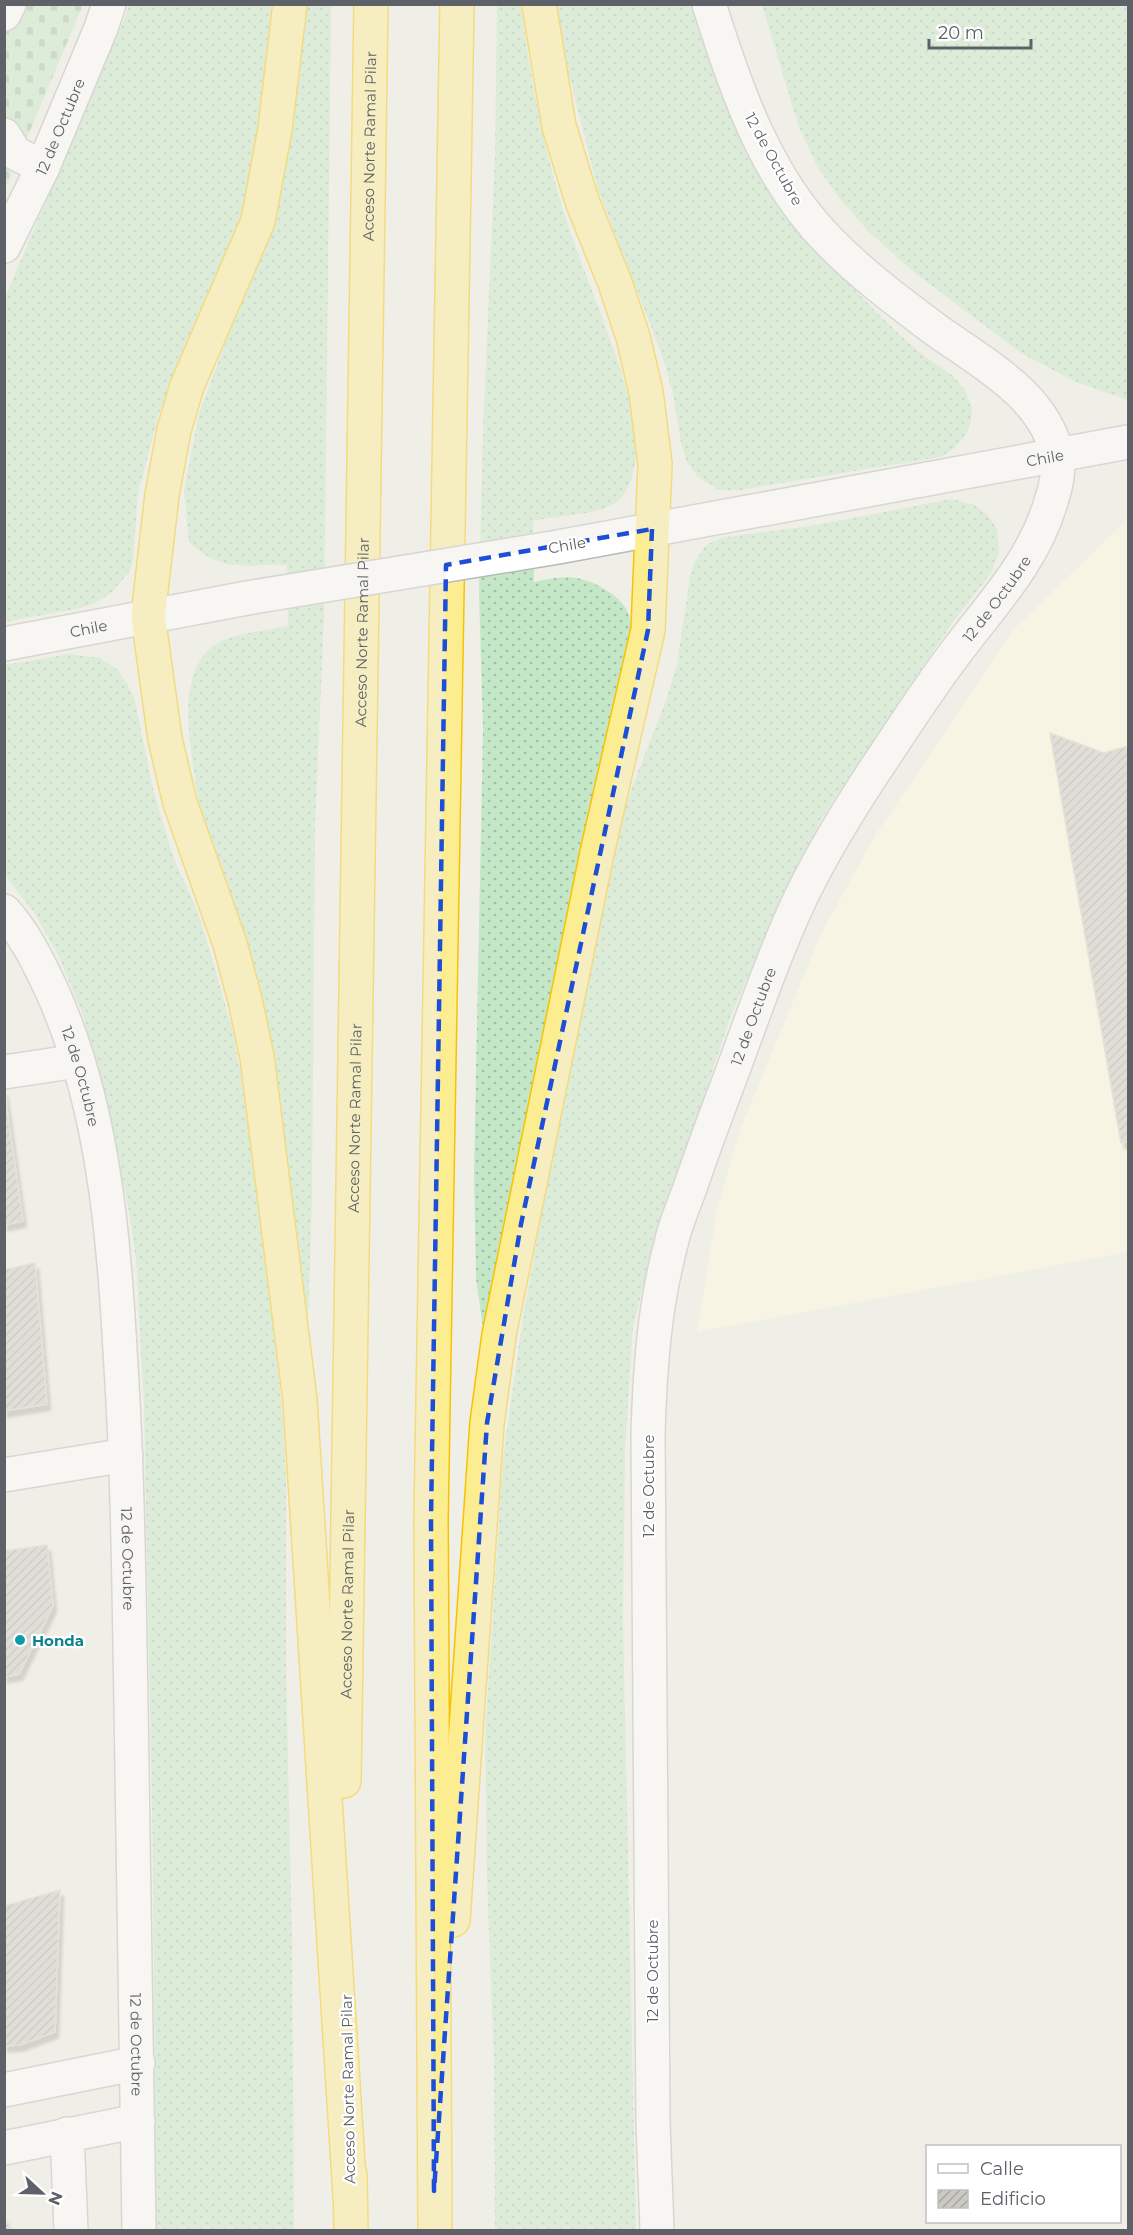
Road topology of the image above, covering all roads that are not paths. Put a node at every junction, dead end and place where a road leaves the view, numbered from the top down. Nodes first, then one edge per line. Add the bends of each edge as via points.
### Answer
1 (9, 4) edge
2 (109, 4) edge
3 (290, 4) edge
4 (371, 4) edge
5 (457, 4) edge
6 (539, 4) edge
7 (709, 4) edge
8 (4, 14) edge
9 (4, 135) edge
10 (44, 167) junction
11 (4, 246) edge
12 (1128, 442) edge
13 (1057, 455) junction
14 (652, 529) junction
15 (148, 616) junction
16 (4, 644) edge
17 (4, 910) edge
18 (78, 1061) junction
19 (4, 1072) edge
20 (126, 1455) junction
21 (4, 1475) edge
22 (138, 2063) junction
23 (4, 2090) edge
24 (138, 2121) junction
25 (67, 2134) junction
26 (4, 2148) edge
27 (434, 2191) junction
28 (350, 2196) junction
29 (71, 2230) edge
30 (139, 2230) edge
31 (351, 2230) edge
32 (435, 2230) edge
33 (657, 2230) edge

1 - 8 street
2 - 10 street, 12 de Octubre
3 - 15 highway via 275,129 258,222 187,386 174,430
4 - 28 highway, Acceso Norte Ramal Pilar via 343,1811
5 - 27 highway via 431,1519
6 - 14 highway via 559,126 582,201 633,337 646,392 655,464
7 - 13 street, 12 de Octubre via 731,75 754,126 803,212 828,241 873,281 1018,391 1048,429
9 - 10 street via 15,153
10 - 11 street, 12 de Octubre
12 - 13 street, Chile
13 - 14 street, Chile
13 - 33 street, 12 de Octubre via 1058,473 1052,499 1029,556 955,653 865,784 801,898 770,969 671,1242 650,1359 648,1434
14 - 15 street, Chile, bridge
14 - 27 highway via 648,630 597,853 521,1224 486,1422
15 - 16 street, Chile
15 - 28 highway via 165,739 180,803 230,944 257,1057 300,1400
17 - 18 street, 12 de Octubre via 42,968
18 - 19 street
18 - 20 street, 12 de Octubre via 108,1200
20 - 21 street
20 - 22 street, 12 de Octubre
22 - 23 street
22 - 24 street, 12 de Octubre
24 - 25 street
24 - 30 street, 12 de Octubre
25 - 26 street
25 - 29 street
27 - 32 highway
28 - 31 highway, Acceso Norte Ramal Pilar

